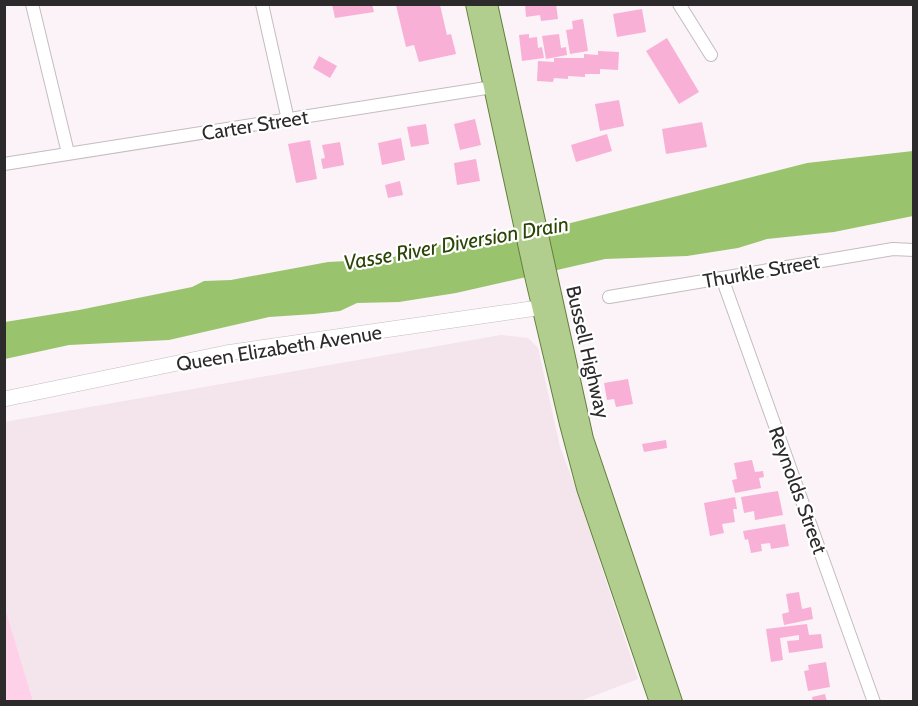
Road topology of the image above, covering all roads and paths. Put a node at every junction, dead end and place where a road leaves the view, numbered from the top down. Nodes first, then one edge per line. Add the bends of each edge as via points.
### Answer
1 (32, 4) edge
2 (262, 4) edge
3 (475, 4) edge
4 (488, 4) edge
5 (679, 4) edge
6 (711, 55) dead end
7 (500, 85) junction
8 (288, 120) junction
9 (68, 153) junction
10 (4, 164) edge
11 (914, 250) edge
12 (722, 278) junction
13 (609, 297) dead end
14 (548, 306) junction
15 (4, 399) edge
16 (658, 702) edge
17 (673, 702) edge
18 (874, 702) edge

1 - 9 street
2 - 8 street
3 - 7 main road, Bussell Highway
4 - 7 main road, Bussell Highway
5 - 6 street
7 - 8 street, Carter Street
7 - 14 main road, Bussell Highway
8 - 9 street, Carter Street
9 - 10 street, Carter Street
11 - 12 street, Thurkle Street via 893,249
12 - 13 street, Thurkle Street
12 - 18 street, Reynolds Street
14 - 15 street, Queen Elizabeth Avenue via 226,353
14 - 16 main road, Bussell Highway via 568,424
14 - 17 main road, Bussell Highway via 584,439

